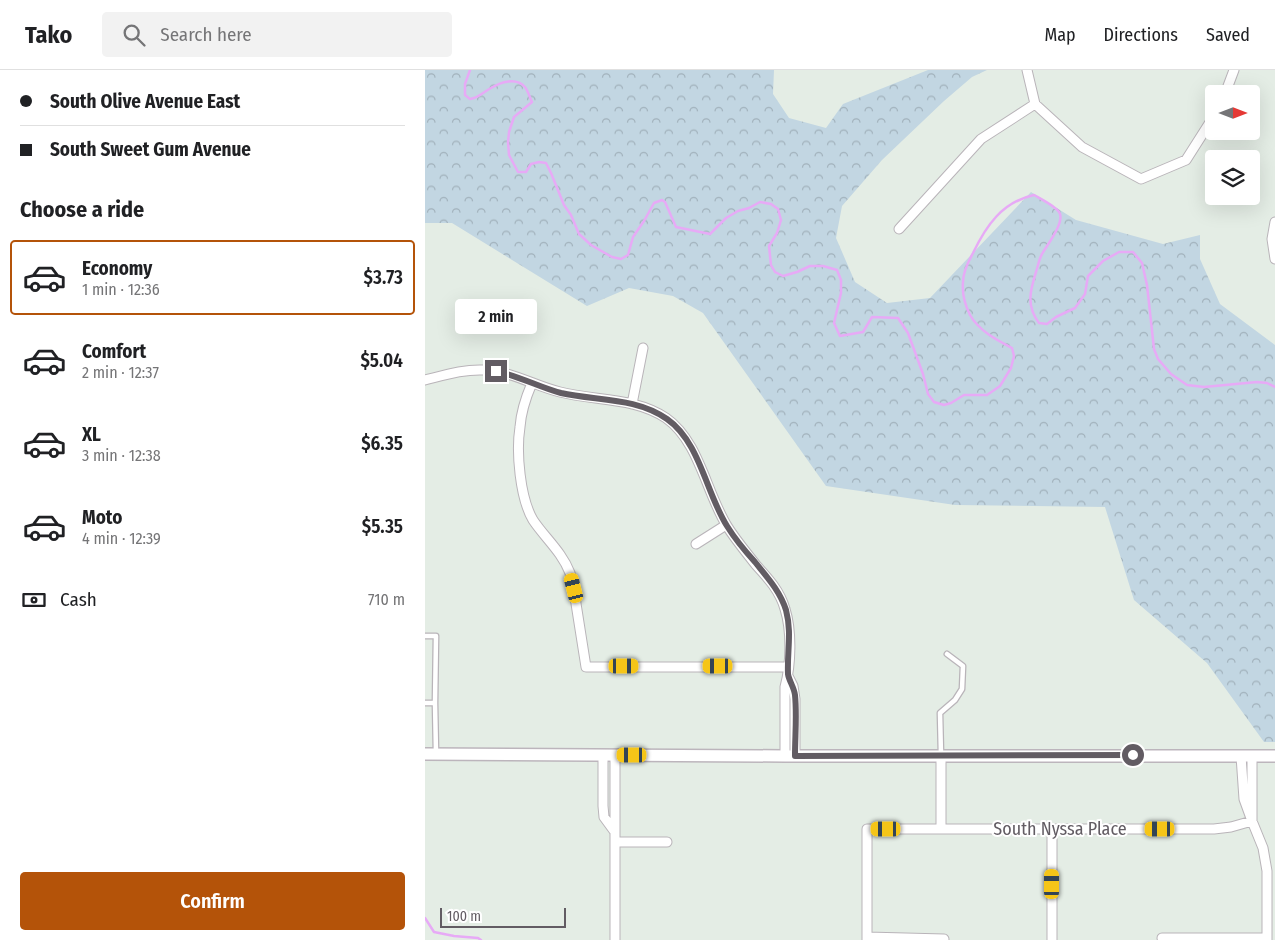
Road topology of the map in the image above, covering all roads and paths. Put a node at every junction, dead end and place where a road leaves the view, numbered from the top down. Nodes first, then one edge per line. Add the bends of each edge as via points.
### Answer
1 (1027, 70) edge
2 (1233, 70) edge
3 (1228, 85) edge
4 (1035, 104) junction
5 (1205, 130) edge
6 (1275, 222) edge
7 (899, 229) dead end
8 (1275, 258) edge
9 (643, 348) dead end
10 (425, 380) edge
11 (532, 383) junction
12 (632, 404) junction
13 (726, 525) junction
14 (696, 544) dead end
15 (425, 636) edge
16 (947, 654) dead end
17 (788, 672) junction
18 (425, 703) edge
19 (435, 703) junction
20 (430, 754) edge
21 (603, 755) junction
22 (615, 755) junction
23 (941, 755) junction
24 (790, 756) junction
25 (1247, 756) junction
26 (1275, 756) edge
27 (1252, 821) junction
28 (941, 829) junction
29 (1052, 829) junction
30 (615, 832) junction
31 (615, 842) junction
32 (667, 842) dead end
33 (867, 938) edge
34 (1162, 938) dead end
35 (944, 939) dead end
36 (1267, 939) edge
37 (615, 940) edge
38 (1052, 940) edge

1 - 4 street
2 - 3 street
4 - 5 street via 1082,147 1141,179 1186,160
4 - 7 street via 981,139
6 - 8 street via 1272,239
9 - 12 street
10 - 11 street via 469,370 486,370
11 - 12 street via 574,396
11 - 17 street via 519,429 522,488 532,518 560,554 570,575 586,667
12 - 13 street via 667,419 683,435
13 - 14 street
13 - 17 street via 781,598 789,625
15 - 19 lane via 436,636
16 - 23 lane via 963,666 962,689 940,713
17 - 24 street via 795,699
18 - 19 lane
19 - 20 lane
20 - 21 street
21 - 22 street
21 - 30 street via 604,817
22 - 24 street
22 - 30 street
23 - 24 street
23 - 25 street
23 - 28 street
25 - 26 street
25 - 27 street
27 - 29 street, South Nyssa Place via 1214,829
27 - 36 street via 1266,862
28 - 29 street, South Nyssa Place
28 - 33 street, South Nyssa Place via 867,829
29 - 38 street
30 - 31 street
31 - 32 street
31 - 37 street
33 - 35 street
34 - 36 street

